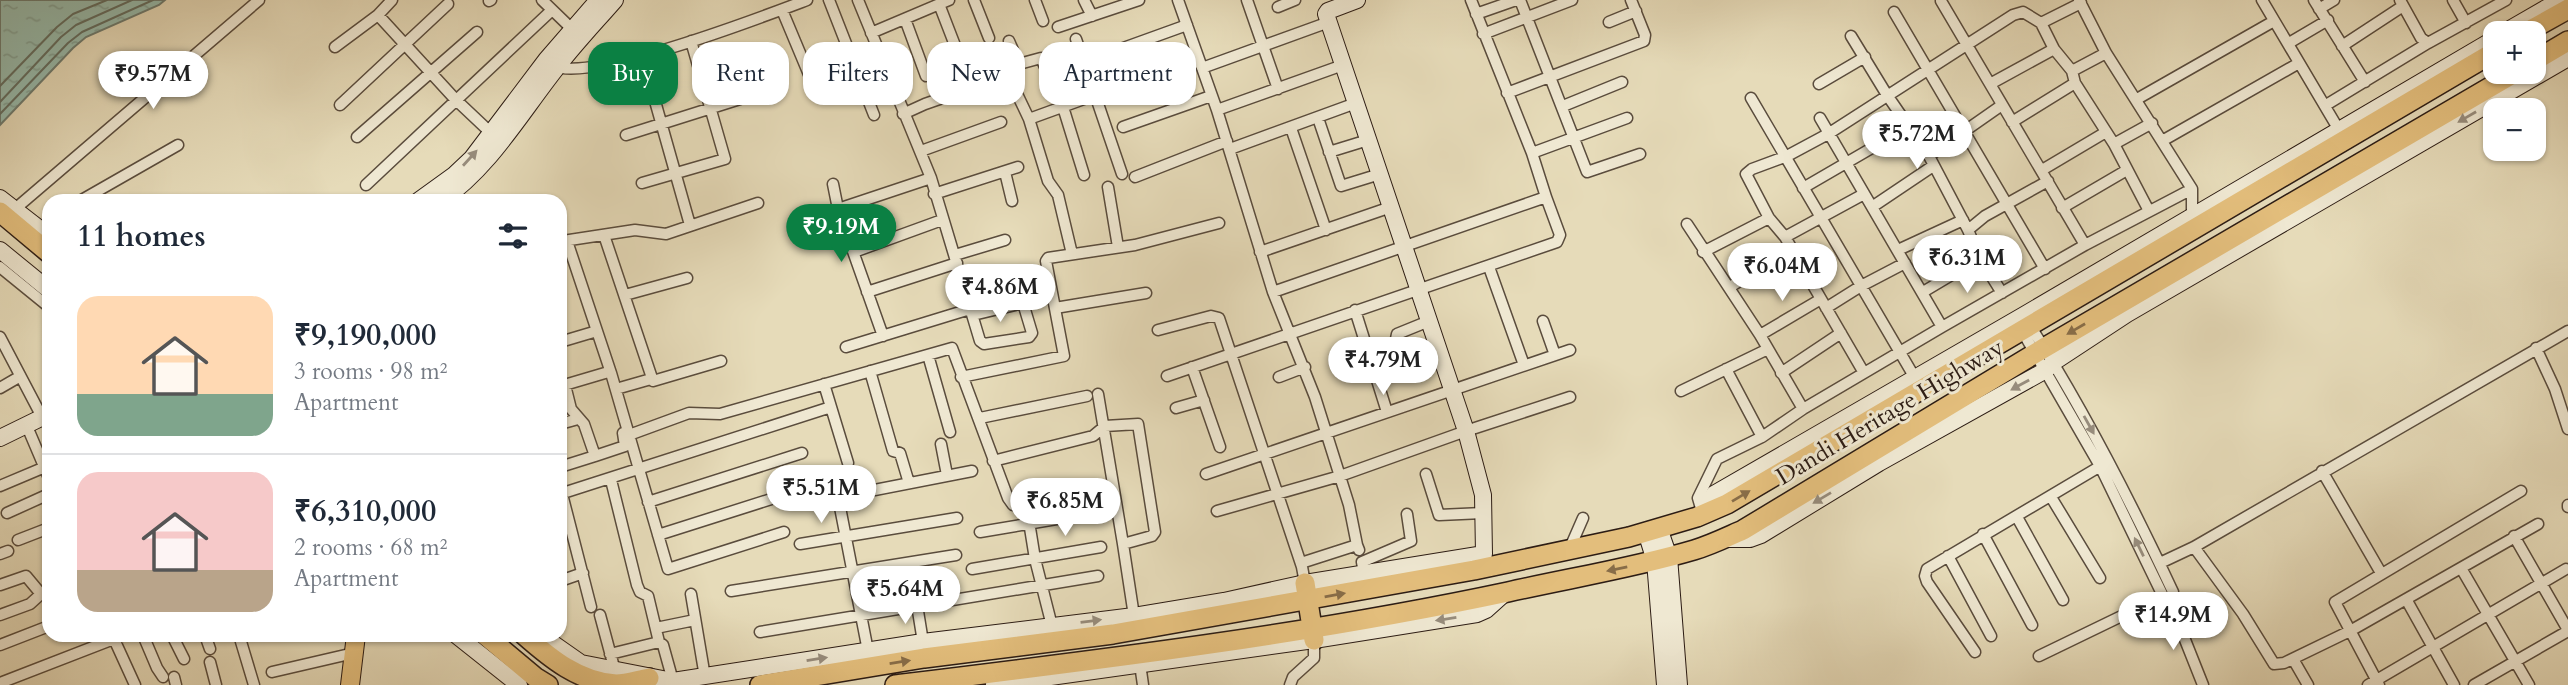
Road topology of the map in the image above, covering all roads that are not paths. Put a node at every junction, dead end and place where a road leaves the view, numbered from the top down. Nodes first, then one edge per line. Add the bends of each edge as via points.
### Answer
1 (259, 0) edge
2 (392, 0) edge
3 (542, 0) edge
4 (598, 0) edge
5 (615, 0) edge
6 (807, 0) edge
7 (829, 0) edge
8 (858, 0) edge
9 (974, 0) edge
10 (1035, 0) edge
11 (1084, 0) edge
12 (1138, 0) edge
13 (1178, 0) edge
14 (1247, 0) edge
15 (1295, 0) edge
16 (1357, 0) edge
17 (1471, 0) edge
18 (1518, 0) edge
19 (1572, 0) edge
20 (2262, 0) edge
21 (2334, 0) edge
22 (2453, 0) edge
23 (2480, 0) edge
24 (2560, 0) edge
25 (1941, 1) edge
26 (2080, 1) edge
27 (2501, 1) edge
28 (944, 2) edge
29 (2402, 3) edge
30 (448, 4) dead end
31 (1633, 5) edge
32 (2316, 5) edge
33 (1278, 7) dead end
34 (2568, 9) edge
35 (552, 10) junction
36 (782, 10) junction
37 (1326, 11) edge
38 (1894, 12) dead end
39 (2486, 12) junction
40 (1476, 14) junction
41 (378, 15) junction
42 (1092, 16) junction
43 (1528, 16) junction
44 (905, 19) junction
45 (2328, 20) junction
46 (1043, 21) dead end
47 (2274, 21) junction
48 (2524, 21) edge
49 (2546, 21) edge
50 (1609, 22) dead end
51 (2040, 23) junction
52 (2466, 23) junction
53 (1187, 25) junction
54 (1058, 27) dead end
55 (572, 29) junction
56 (477, 32) dead end
57 (871, 33) junction
58 (1483, 34) junction
59 (1852, 36) dead end
60 (989, 38) dead end
61 (1076, 39) dead end
62 (691, 41) junction
63 (2568, 41) edge
64 (956, 42) edge
65 (1077, 42) edge
66 (1140, 42) edge
67 (404, 43) junction
68 (2289, 43) junction
69 (2428, 43) junction
70 (678, 45) edge
71 (1967, 45) junction
72 (2483, 46) edge
73 (335, 47) dead end
74 (1264, 47) junction
75 (2342, 47) junction
76 (2054, 49) junction
77 (2106, 53) junction
78 (2546, 54) edge
79 (1865, 57) junction
80 (2568, 58) edge
81 (2483, 59) edge
82 (803, 60) edge
83 (1025, 62) edge
84 (2299, 63) junction
85 (551, 64) junction
86 (1200, 64) junction
87 (1196, 65) edge
88 (1343, 65) junction
89 (588, 67) edge
90 (1928, 69) junction
91 (2072, 71) junction
92 (431, 72) junction
93 (926, 76) dead end
94 (1551, 76) junction
95 (1622, 82) dead end
96 (2365, 82) junction
97 (2075, 83) junction
98 (1819, 84) dead end
99 (1990, 84) junction
100 (2496, 84) edge
101 (1278, 89) junction
102 (1507, 93) junction
103 (1887, 95) junction
104 (1211, 96) junction
105 (1751, 98) dead end
106 (455, 99) junction
107 (2137, 99) junction
108 (927, 103) edge
109 (1356, 103) junction
110 (340, 105) dead end
111 (656, 105) edge
112 (720, 105) edge
113 (1022, 105) edge
114 (1068, 105) edge
115 (1098, 105) edge
116 (2002, 105) junction
117 (2326, 105) junction
118 (1563, 106) junction
119 (1063, 107) junction
120 (710, 108) junction
121 (1217, 110) junction
122 (903, 114) junction
123 (874, 116) dead end
124 (1318, 118) junction
125 (1627, 118) dead end
126 (1820, 118) dead end
127 (1029, 119) junction
128 (1001, 122) dead end
129 (2012, 122) junction
130 (2152, 123) junction
131 (662, 124) junction
132 (1123, 127) dead end
133 (1908, 127) junction
134 (1291, 128) junction
135 (2339, 130) junction
136 (2106, 132) junction
137 (491, 133) junction
138 (1965, 133) junction
139 (1828, 134) junction
140 (626, 135) dead end
141 (357, 137) dead end
142 (1575, 137) junction
143 (1368, 140) junction
144 (2162, 141) junction
145 (2113, 144) junction
146 (178, 145) dead end
147 (1228, 145) junction
148 (921, 151) junction
149 (1329, 152) junction
150 (1532, 153) junction
151 (1640, 154) dead end
152 (1787, 156) junction
153 (1931, 161) junction
154 (1846, 165) junction
155 (1018, 167) dead end
156 (2042, 170) junction
157 (2127, 170) junction
158 (1004, 172) junction
159 (677, 173) junction
160 (1122, 174) dead end
161 (1380, 174) junction
162 (1084, 175) dead end
163 (1135, 177) dead end
164 (931, 178) junction
165 (2048, 181) junction
166 (642, 183) dead end
167 (833, 184) dead end
168 (366, 185) dead end
169 (1108, 187) dead end
170 (1803, 188) junction
171 (2192, 190) junction
172 (92, 194) edge
173 (436, 194) edge
174 (443, 194) edge
175 (934, 194) junction
176 (1864, 194) junction
177 (1546, 197) junction
178 (0, 198) edge
179 (1012, 201) dead end
180 (758, 203) dead end
181 (2008, 203) junction
182 (14, 206) edge
183 (1391, 207) junction
184 (1872, 207) junction
185 (2062, 208) junction
186 (838, 209) junction
187 (2148, 211) junction
188 (2192, 215) junction
189 (1820, 217) junction
190 (1769, 218) junction
191 (942, 220) junction
192 (1219, 223) dead end
193 (1687, 224) dead end
194 (690, 225) junction
195 (1966, 225) junction
196 (0, 229) edge
197 (42, 230) edge
198 (1326, 230) junction
199 (604, 235) junction
200 (1785, 237) junction
201 (567, 240) edge
202 (1005, 240) dead end
203 (42, 244) edge
204 (2085, 246) junction
205 (1118, 247) junction
206 (1405, 247) junction
207 (1791, 248) junction
208 (0, 250) edge
209 (1898, 250) junction
210 (567, 252) edge
211 (854, 252) junction
212 (1260, 252) junction
213 (1703, 252) junction
214 (1072, 254) junction
215 (1980, 258) junction
216 (956, 259) junction
217 (42, 263) edge
218 (1905, 263) junction
219 (0, 267) edge
220 (1489, 267) junction
221 (2045, 269) junction
222 (687, 278) dead end
223 (1017, 279) dead end
224 (42, 284) edge
225 (1861, 286) junction
226 (1730, 287) junction
227 (1419, 290) junction
228 (867, 292) junction
229 (1923, 292) junction
230 (1146, 293) dead end
231 (2002, 293) junction
232 (625, 295) junction
233 (1273, 298) junction
234 (42, 301) edge
235 (1823, 303) junction
236 (970, 308) junction
237 (1055, 308) junction
238 (1355, 310) junction
239 (1429, 321) junction
240 (1543, 321) dead end
241 (1942, 327) junction
242 (2025, 327) junction
243 (1158, 330) dead end
244 (597, 331) junction
245 (2568, 331) edge
246 (1841, 332) junction
247 (1291, 334) junction
248 (883, 335) junction
249 (1760, 335) junction
250 (0, 337) edge
251 (567, 340) edge
252 (846, 347) dead end
253 (2536, 348) junction
254 (1768, 349) junction
255 (1570, 350) dead end
256 (1902, 352) junction
257 (599, 354) dead end
258 (928, 355) junction
259 (1232, 355) junction
260 (1555, 355) junction
261 (1404, 358) dead end
262 (2045, 358) junction
263 (721, 361) dead end
264 (1524, 365) junction
265 (1192, 367) junction
266 (1305, 368) junction
267 (1726, 369) junction
268 (870, 370) junction
269 (605, 373) junction
270 (1781, 373) junction
271 (1864, 373) junction
272 (1167, 376) dead end
273 (19, 377) junction
274 (961, 377) junction
275 (1279, 377) dead end
276 (1915, 378) junction
277 (651, 379) junction
278 (567, 384) edge
279 (824, 384) junction
280 (0, 388) edge
281 (616, 390) junction
282 (1452, 390) junction
283 (1681, 391) dead end
284 (1570, 397) dead end
285 (567, 399) edge
286 (1204, 400) junction
287 (831, 407) junction
288 (1176, 408) dead end
289 (1802, 409) junction
290 (42, 411) edge
291 (1387, 412) junction
292 (42, 416) edge
293 (980, 418) junction
294 (578, 419) junction
295 (567, 422) edge
296 (26, 424) junction
297 (1105, 426) junction
298 (2568, 429) edge
299 (1466, 431) junction
300 (950, 432) dead end
301 (1327, 432) junction
302 (629, 435) junction
303 (1762, 437) junction
304 (0, 438) edge
305 (941, 444) dead end
306 (1220, 447) dead end
307 (802, 453) dead end
308 (1263, 453) junction
309 (595, 456) junction
310 (993, 460) junction
311 (42, 461) edge
312 (848, 463) dead end
313 (2105, 464) junction
314 (567, 465) edge
315 (637, 468) junction
316 (972, 471) dead end
317 (2322, 471) junction
318 (42, 473) edge
319 (1206, 474) dead end
320 (1426, 474) dead end
321 (947, 475) junction
322 (1340, 476) junction
323 (611, 480) junction
324 (908, 483) junction
325 (0, 486) edge
326 (1077, 489) dead end
327 (2521, 491) dead end
328 (567, 492) edge
329 (1277, 495) junction
330 (42, 497) edge
331 (838, 497) junction
332 (2050, 497) junction
333 (648, 502) junction
334 (1026, 503) junction
335 (1110, 510) dead end
336 (1217, 512) dead end
337 (7, 513) dead end
338 (1406, 514) dead end
339 (1705, 514) junction
340 (1483, 515) junction
341 (567, 516) edge
342 (2017, 517) junction
343 (957, 518) dead end
344 (1583, 518) dead end
345 (1029, 524) junction
346 (2538, 524) dead end
347 (1652, 530) junction
348 (42, 531) edge
349 (784, 532) dead end
350 (980, 532) dead end
351 (1983, 534) junction
352 (658, 535) junction
353 (846, 536) junction
354 (2514, 536) junction
355 (18, 540) dead end
356 (800, 544) dead end
357 (1123, 544) junction
358 (1357, 545) junction
359 (2194, 547) junction
360 (1101, 548) dead end
361 (1564, 551) junction
362 (956, 555) dead end
363 (1948, 556) junction
364 (1035, 559) junction
365 (1662, 559) junction
366 (1301, 563) junction
367 (2160, 563) junction
368 (1363, 567) junction
369 (2460, 568) junction
370 (972, 569) dead end
371 (2566, 569) dead end
372 (852, 571) junction
373 (583, 573) junction
374 (2381, 573) junction
375 (1098, 576) dead end
376 (2100, 578) dead end
377 (567, 579) edge
378 (1043, 583) junction
379 (0, 585) edge
380 (2543, 585) junction
381 (42, 590) edge
382 (730, 591) dead end
383 (1306, 592) junction
384 (691, 594) dead end
385 (42, 595) edge
386 (2162, 596) junction
387 (2406, 599) junction
388 (2063, 600) dead end
389 (1224, 601) junction
390 (917, 605) junction
391 (2172, 607) junction
392 (1243, 610) junction
393 (861, 614) junction
394 (0, 615) edge
395 (1134, 616) junction
396 (2489, 616) junction
397 (695, 620) junction
398 (2032, 625) dead end
399 (1052, 626) junction
400 (656, 628) junction
401 (1667, 628) junction
402 (42, 629) edge
403 (2568, 630) edge
404 (2350, 631) junction
405 (760, 632) dead end
406 (1313, 634) junction
407 (1991, 636) dead end
408 (1231, 640) junction
409 (107, 642) edge
410 (121, 642) edge
411 (146, 642) edge
412 (176, 642) edge
413 (208, 642) edge
414 (241, 642) edge
415 (366, 642) edge
416 (465, 642) edge
417 (480, 642) edge
418 (493, 642) edge
419 (516, 642) edge
420 (533, 642) edge
421 (551, 642) edge
422 (659, 642) junction
423 (923, 642) junction
424 (355, 644) edge
425 (0, 645) edge
426 (2432, 648) junction
427 (211, 649) dead end
428 (1253, 649) junction
429 (868, 651) junction
430 (1975, 652) dead end
431 (610, 653) junction
432 (2039, 656) dead end
433 (184, 659) dead end
434 (2293, 659) junction
435 (209, 662) dead end
436 (2516, 663) junction
437 (1140, 664) junction
438 (272, 672) dead end
439 (705, 677) junction
440 (649, 678) joint
441 (603, 679) edge
442 (171, 680) edge
443 (673, 681) junction
444 (1048, 681) edge
445 (2374, 683) edge
446 (2, 684) edge
447 (135, 685) edge
448 (216, 685) edge
449 (254, 685) edge
450 (350, 685) edge
451 (363, 685) edge
452 (519, 685) edge
453 (533, 685) edge
454 (548, 685) edge
455 (760, 685) edge
456 (895, 685) edge
457 (994, 685) edge
458 (1143, 685) edge
459 (1290, 685) edge
460 (1665, 685) edge
461 (1679, 685) edge
462 (2203, 685) edge
463 (2308, 685) edge
464 (2455, 685) edge
465 (2474, 685) edge
466 (2529, 685) edge

1 - 182 street
2 - 41 street
3 - 35 street
4 - 55 street
5 - 85 street
6 - 36 street
7 - 123 street
8 - 57 street
9 - 60 street
10 - 46 street
11 - 42 street
12 - 42 street
13 - 53 street
14 - 74 street
15 - 33 street
16 - 37 street
17 - 40 street
18 - 40 street
18 - 43 street
19 - 43 street
20 - 47 street
21 - 32 street
22 - 52 street
23 - 39 street
24 - 48 street
25 - 71 street
26 - 51 street
26 - 77 street
27 - 39 street
28 - 44 street
28 - 64 street
29 - 69 street
29 - 75 street
30 - 67 street
31 - 50 street
31 - 94 street via 1644,41
32 - 45 street
34 - 49 highway
35 - 55 street
35 - 106 street
36 - 62 street
36 - 82 street
37 - 74 street
37 - 88 street
38 - 90 street
39 - 52 street
40 - 58 street
41 - 67 street
41 - 73 street
42 - 54 street
43 - 58 street
43 - 94 street
44 - 57 street
44 - 93 street
45 - 68 street
45 - 75 street
47 - 68 street
47 - 107 street
51 - 71 street via 2018,12
51 - 76 street
52 - 69 street
53 - 66 street
53 - 86 street
55 - 85 street
56 - 92 street
57 - 122 street
58 - 102 street
59 - 79 street
61 - 65 street
62 - 70 street
62 - 120 street
63 - 78 highway
67 - 92 street
67 - 110 street
68 - 84 street
69 - 96 street
71 - 90 street
71 - 99 street
72 - 135 street
74 - 86 street
74 - 101 street
75 - 96 street
76 - 91 street
76 - 99 street
77 - 91 street
77 - 107 street
79 - 98 street
79 - 103 street
80 -> 262 street
81 - 242 highway, Dandi Heritage Highway
83 - 119 street via 1041,58
84 - 117 street
84 - 144 street
85 - 89 street
85 - 137 street
85 - 174 street via 482,166 464,185
86 - 87 street
86 - 104 street
88 - 101 street
88 - 109 street
90 - 103 street
90 - 138 street
91 - 97 street
92 - 106 street
92 - 141 street
94 - 102 street
94 - 118 street
95 - 118 street
96 - 117 street
97 - 129 street
97 - 136 street
99 - 116 street
100 -> 262 highway, Dandi Heritage Highway
101 - 121 street
102 - 150 street
103 - 133 street
103 - 139 street
104 - 121 street
104 - 132 street
105 - 152 street
106 - 137 street
106 - 168 street
107 - 130 street
108 - 122 street
109 - 124 street
109 - 143 street
111 - 131 street
112 - 120 street
113 - 127 street
114 - 119 street
115 - 160 street
116 - 129 street
116 - 138 street
117 - 135 street
118 - 142 street
119 - 127 street
119 - 162 street
120 - 131 street
120 - 159 street via 725,159
121 - 147 street
122 - 148 street
124 - 134 street
124 - 149 street
125 - 142 street
126 - 139 street
127 - 214 street via 1048,181 1058,195
128 - 148 street
129 - 156 street
130 - 144 street
130 - 145 street
131 - 140 street
131 - 159 street
133 - 153 street
133 - 154 street
134 - 147 street
134 - 198 street
135 - 188 street
136 - 145 street
136 - 156 street
173 -> 137 street
138 - 153 street
138 - 181 street
139 - 152 street
139 - 154 street
142 - 150 street
142 - 151 street via 1587,172
143 - 149 street
143 - 161 street
144 - 171 street
145 - 157 street
146 - 172 street
147 - 163 street
147 - 212 street
148 - 164 street
149 - 161 street via 1341,186
150 - 177 street
152 - 170 street
152 - 190 street via 1746,174
153 - 184 street
153 - 195 street
154 - 170 street
154 - 176 street
155 - 158 street
156 - 165 street
157 - 185 street
157 - 187 street
158 - 175 street
158 - 179 street
159 - 166 street
159 - 194 street
161 - 183 street
164 - 175 street
164 - 186 street
165 - 181 street
165 - 185 street
167 - 186 street
169 - 205 street
170 - 189 street
171 - 187 street
171 - 188 street
175 - 191 street
176 - 184 street
176 - 189 street
177 - 206 street
177 - 220 street via 1560,239
178 - 182 street
180 - 194 street
181 - 195 street
181 - 221 street
182 - 197 street
182 - 203 highway
183 - 198 street
183 - 206 street
184 - 209 street
185 - 204 street
186 - 211 street
187 - 204 street
188 - 276 street
189 - 200 street
189 - 225 street
190 - 200 street
190 - 213 street
191 - 211 street
191 - 216 street
192 - 205 street
193 - 213 street
194 - 199 street via 666,234 635,230
195 - 209 street
195 - 215 street
196 - 217 highway
198 - 212 street
199 - 201 street
199 - 232 street
200 - 207 street
202 - 216 street
204 - 221 street
205 - 214 street
206 - 227 street
206 - 233 street
207 - 226 street
207 - 235 street
208 - 224 street
209 - 218 street
210 - 244 street
211 - 228 street
212 - 233 street
213 - 226 street
214 - 237 street via 1046,259
215 - 229 street
215 - 231 street
216 - 228 street
216 - 236 street
218 - 225 street
218 - 229 street
219 - 234 street
220 - 227 street
220 - 264 street
221 - 231 street
222 - 232 street
223 - 236 street
225 - 235 street
225 - 256 street
226 - 249 street
227 - 238 street
227 - 239 street
228 - 248 street
229 - 241 street
230 - 237 street
231 - 241 street
232 - 277 street
233 - 247 street
235 - 246 street
235 - 249 street
236 - 236 street via 1023,303 1032,333 984,344
236 - 248 street
237 - 274 street via 1064,356
238 - 247 street
238 - 291 street
239 - 261 street via 1397,334
239 - 282 street
240 - 260 street
241 - 256 street
242 - 262 street
339 -> 242 highway, Dandi Heritage Highway
243 - 259 street via 1215,316
244 - 251 street
244 - 281 street
245 - 253 street
246 - 270 street
246 - 271 street
247 - 259 street
247 - 266 street
248 - 252 street
249 - 254 street
250 - 273 street
253 - 298 street via 2556,388
253 - 317 street
254 - 267 street
254 - 270 street
255 - 260 street
256 - 271 street
256 - 276 street
257 - 269 street
258 - 268 street
258 - 274 street via 952,348
258 - 300 street
259 - 265 street
259 - 308 street
260 - 264 street
262 - 313 street
262 -> 365 highway, Dandi Heritage Highway via 1743,530
263 - 277 street
264 - 282 street
265 - 272 street
265 - 286 street
266 - 275 street
266 - 301 street
267 - 283 street
267 - 303 street
268 - 279 street
268 - 324 street via 893,450 904,458
269 - 278 street
269 - 309 street via 626,442 622,448
270 - 289 street
271 - 289 street
273 - 280 street
273 - 290 street
274 - 293 street
276 - 339 street via 1714,494
277 - 281 street
279 - 287 street
279 - 302 street via 720,414 689,413
281 - 302 street
282 - 291 street
282 - 299 street
284 - 299 street
285 - 294 street
286 - 288 street
286 - 306 street
287 - 312 street
287 - 315 street
289 - 303 street
291 - 301 street
292 - 296 street
293 - 297 street via 1093,395
293 - 310 street
294 - 295 street
294 - 309 street
296 - 304 street
296 - 311 street
297 - 310 street via 1087,438
297 - 357 street
297 - 357 street via 1134,423 1141,429 1155,532
299 - 322 street
299 - 340 street via 1483,495
301 - 308 street
301 - 322 street
302 - 315 street
303 - 339 street via 1715,461 1698,498
305 - 321 street
307 - 333 street
308 - 319 street
308 - 329 street
309 - 314 street
310 - 334 street via 1011,504
313 - 332 street
313 - 367 street
386 -> 313 street
315 - 323 street
315 - 333 street
316 - 321 street
317 - 359 street
317 - 374 street
318 - 325 street
320 - 340 street via 1439,515
321 - 324 street
322 - 329 street
322 - 358 street
323 - 328 street
323 - 400 street via 640,592 648,597
324 - 331 street
326 - 334 street
327 - 374 street
329 - 336 street
329 - 366 street
330 - 337 street
331 - 352 street via 801,504 787,494
331 - 353 street
332 - 342 street
332 - 376 street
333 - 352 street
334 - 345 street
335 - 345 street
338 - 368 street via 1410,541
339 - 347 highway, Dandi Heritage Highway
340 - 368 street via 1481,556
341 - 373 street
342 - 351 street
342 - 388 street
343 - 353 street
344 - 361 street
345 - 350 street
345 - 364 street
346 - 354 street
347 - 361 highway, Dandi Heritage Highway
347 - 365 street
348 - 355 street
349 - 352 street via 669,569
351 - 363 street
351 - 398 street
353 - 356 street
353 - 372 street
354 - 369 street
354 - 380 street
357 - 395 street
358 - 366 street
358 - 368 street
359 - 367 street
359 - 434 street via 2274,664
360 - 364 street
383 -> 361 highway, Dandi Heritage Highway
362 - 372 street
363 - 407 street
363 - 430 street via 1927,569 1925,576
364 - 370 street
364 - 378 street
365 - 401 street
365 -> 406 highway, Dandi Heritage Highway
366 - 383 street
367 - 391 street via 2174,592
368 - 383 street
369 - 387 street
369 - 396 street
371 - 380 street
372 - 382 street
372 - 393 street
373 - 377 street
373 - 431 street
374 - 404 street via 2335,602
375 - 378 street
378 - 390 street
378 - 399 street
379 - 381 street via 26,576
380 - 396 street
380 - 403 street
383 - 389 street
383 - 392 highway, Dandi Heritage Highway
383 - 406 highway
384 - 397 street
385 - 394 street
386 - 391 street
386 - 432 street
387 - 404 street
387 - 426 street
389 - 392 street
389 - 395 street
390 - 393 street
390 - 423 street
391 - 462 street
455 -> 392 highway, Dandi Heritage Highway via 1113,634
393 - 405 street
393 - 429 street
399 -> 395 street
396 - 426 street
396 - 436 street
397 - 400 street
397 - 439 street
399 - 423 street
400 - 422 street
401 - 460 street
401 - 461 street
402 - 425 street
403 - 436 street
404 - 434 street
404 - 445 street
406 - 408 highway, Dandi Heritage Highway
406 - 428 street
406 - 459 street via 1314,658
408 - 428 highway
408 - 456 highway, Dandi Heritage Highway
409 - 446 street
410 - 447 street
411 - 442 street via 156,668
412 - 433 street
413 - 427 street
414 - 449 street
415 - 451 main road
416 - 452 street
417 - 453 highway
418 - 454 highway
419 - 441 highway via 574,680
420 - 441 highway via 565,668
421 - 441 street
422 - 431 street
422 - 443 street
423 - 429 street
424 - 438 street
424 - 450 main road
426 - 445 street
426 - 464 street
428 - 437 street
439 -> 429 street
431 - 441 street
434 - 463 street
435 - 448 street
436 - 465 street
436 - 466 street
437 - 444 street
437 - 458 street
439 - 443 street
440 - 441 highway via 619,684
440 - 443 street
444 - 457 street

